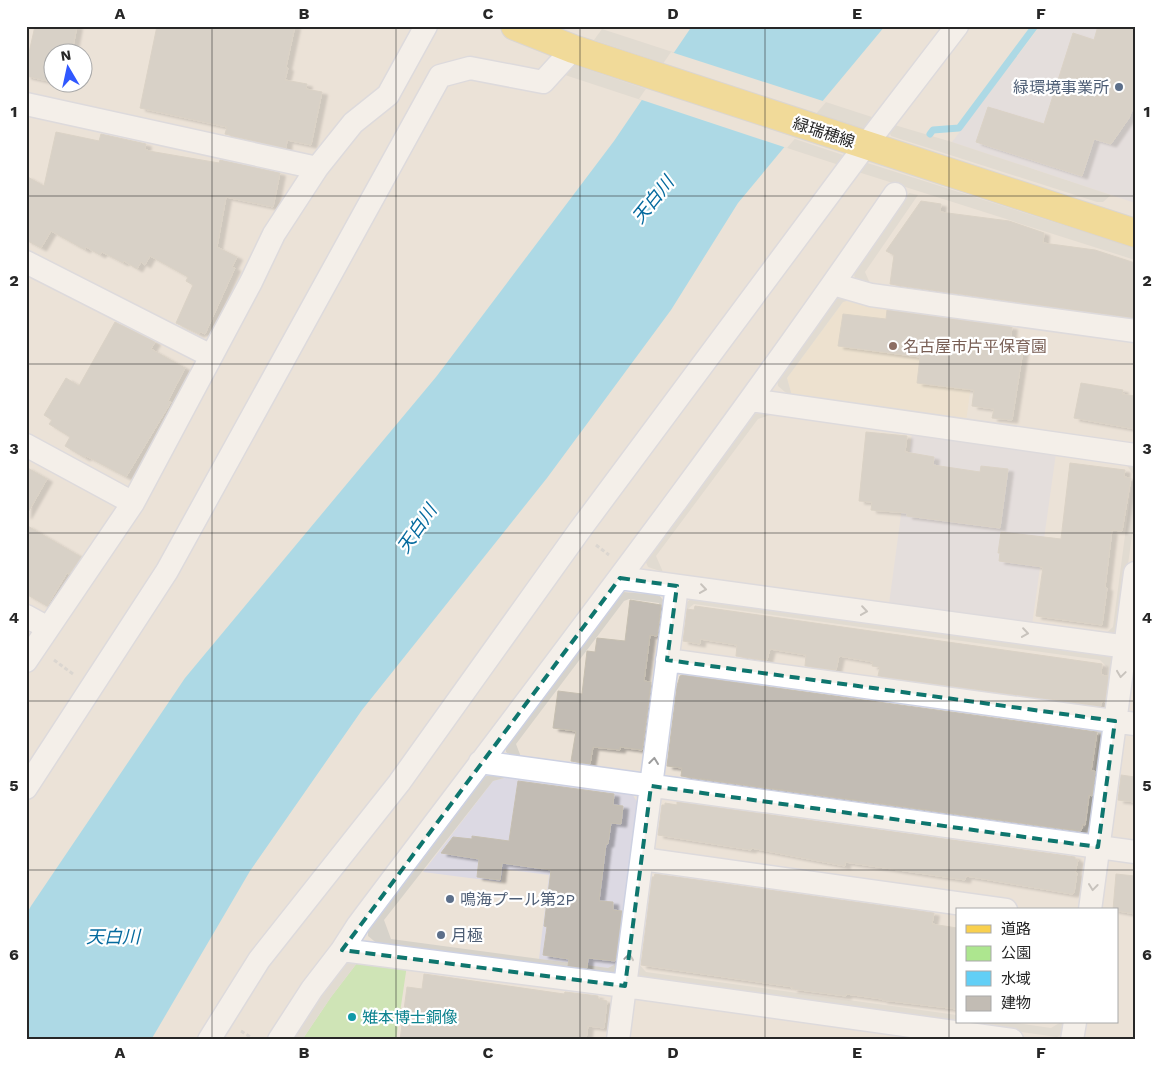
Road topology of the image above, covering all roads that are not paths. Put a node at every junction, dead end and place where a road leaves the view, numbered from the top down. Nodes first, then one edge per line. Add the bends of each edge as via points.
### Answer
1 (426, 26) edge
2 (515, 26) edge
3 (957, 26) edge
4 (578, 51) junction
5 (26, 104) edge
6 (866, 146) junction
7 (317, 168) junction
8 (896, 194) dead end
9 (1134, 230) edge
10 (26, 262) edge
11 (834, 284) junction
12 (1135, 331) edge
13 (210, 356) junction
14 (751, 400) junction
15 (26, 445) edge
16 (1135, 455) edge
17 (133, 503) junction
18 (1135, 573) edge
19 (615, 583) junction
20 (677, 586) junction
21 (26, 616) edge
22 (37, 645) edge
23 (1130, 647) edge
24 (668, 660) junction
25 (1125, 722) edge
26 (480, 762) junction
27 (651, 786) junction
28 (26, 788) edge
29 (1098, 847) junction
30 (1135, 852) edge
31 (642, 859) junction
32 (992, 908) edge
33 (1090, 908) edge
34 (342, 950) junction
35 (625, 986) junction
36 (1075, 1024) edge
37 (210, 1040) edge
38 (279, 1040) edge
39 (618, 1040) edge
40 (1012, 1040) edge
41 (1072, 1040) edge

1 - 7 street via 388,95 353,123
2 - 4 main road, 緑瑞穂線
3 - 6 street
4 - 6 main road, 緑瑞穂線
4 - 28 street via 542,82 470,68 440,76 167,572
5 - 7 street
6 - 9 main road, 緑瑞穂線
6 - 37 street via 579,531 399,783 259,960
7 - 13 street via 274,234
8 - 11 street
10 - 13 street
11 - 12 street via 871,294
11 - 14 street
13 - 17 street
14 - 16 street
14 - 19 street
15 - 17 street
17 - 22 street
18 - 23 street
19 - 20 street
19 - 26 street
20 -> 23 street
20 - 24 street
21 - 22 street
23 -> 25 street
24 - 25 street
27 -> 24 street
25 - 29 street
26 - 27 street
26 - 34 street
27 - 29 street
27 - 31 street
29 - 30 street
29 -> 33 street
31 - 32 street
35 -> 31 street
34 - 35 street
34 - 38 street
35 - 39 street
35 - 40 street
36 - 41 street

